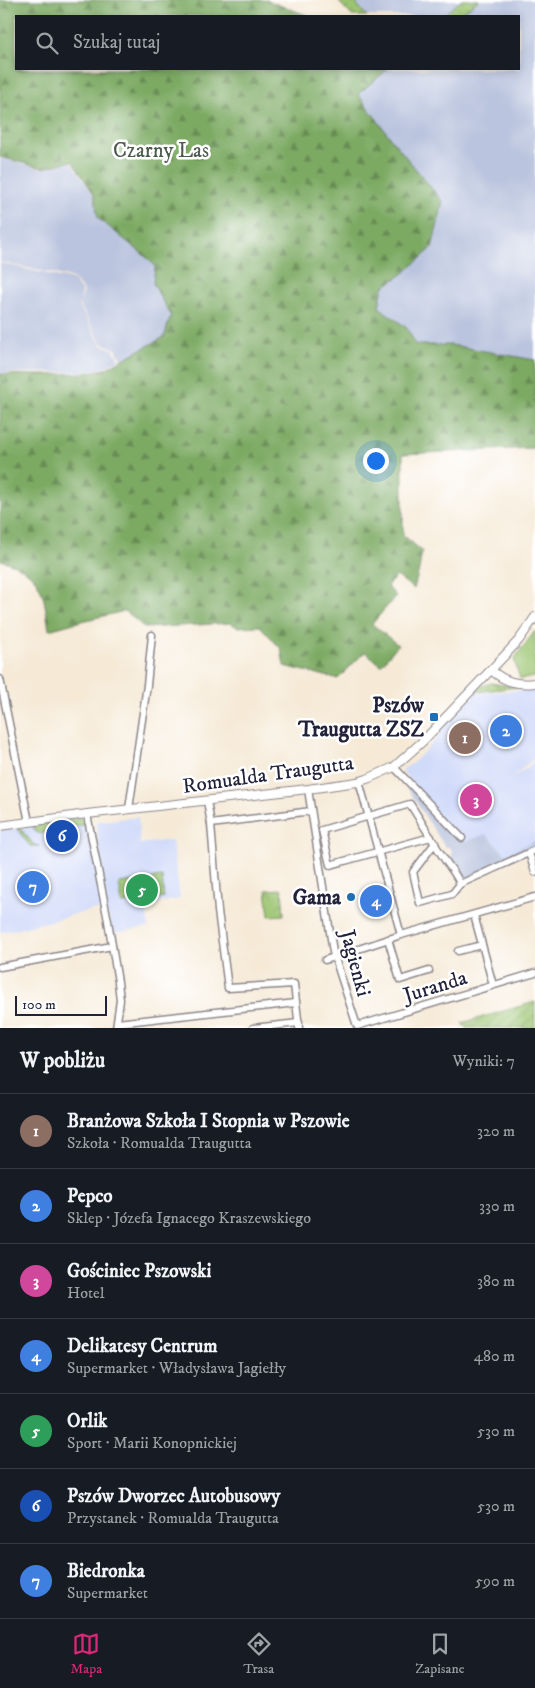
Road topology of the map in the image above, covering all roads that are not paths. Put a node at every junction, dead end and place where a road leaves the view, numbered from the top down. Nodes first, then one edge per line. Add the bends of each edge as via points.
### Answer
1 (535, 617) edge
2 (152, 635) dead end
3 (491, 670) junction
4 (0, 679) edge
5 (535, 683) edge
6 (394, 767) junction
7 (359, 781) junction
8 (308, 789) junction
9 (207, 801) junction
10 (129, 809) junction
11 (311, 810) junction
12 (87, 814) junction
13 (368, 816) junction
14 (29, 822) junction
15 (211, 824) junction
16 (0, 826) edge
17 (462, 838) dead end
18 (433, 840) junction
19 (532, 851) edge
20 (378, 852) junction
21 (535, 872) edge
22 (460, 884) junction
23 (535, 897) edge
24 (474, 915) junction
25 (402, 935) junction
26 (388, 939) junction
27 (482, 945) junction
28 (112, 946) junction
29 (458, 951) dead end
30 (334, 956) junction
31 (326, 960) dead end
32 (0, 968) edge
33 (429, 970) dead end
34 (535, 973) edge
35 (493, 985) junction
36 (296, 1003) junction
37 (117, 1025) edge
38 (299, 1026) edge
39 (357, 1026) joint
40 (253, 1028) edge

1 - 3 street, Romualda Traugutta
2 - 10 street
3 - 5 street via 513,683
3 - 6 street, Romualda Traugutta
4 - 14 street
6 - 7 street, Romualda Traugutta
6 - 17 street
7 - 8 street, Romualda Traugutta
7 - 13 street
8 - 9 street, Romualda Traugutta
8 - 11 street, Jagienki
9 - 10 street, Romualda Traugutta
9 - 15 street
10 - 12 street, Romualda Traugutta
11 - 15 street, Romualda Traugutta
11 - 30 street, Jagienki
12 - 14 street, Romualda Traugutta
12 - 28 street
13 - 18 street via 410,804
13 - 20 street
13 - 20 street via 322,830 330,865
14 - 16 street, Romualda Traugutta
15 - 36 street via 228,988 294,984
18 - 20 street
18 - 22 street
18 - 22 street via 413,872 420,903 452,894
19 - 21 street
19 - 22 street
20 - 25 street
23 - 24 street
24 - 25 street
24 - 27 street, Juranda
25 - 26 street
26 - 30 street
26 - 33 street via 400,980
27 - 29 street
27 - 35 street, Juranda
28 - 32 street
28 - 37 street via 120,1000
30 - 31 street
30 - 39 street, Jagienki
34 - 35 street, Juranda
35 - 39 street, Juranda
36 - 37 street
36 - 38 street
38 - 40 street

